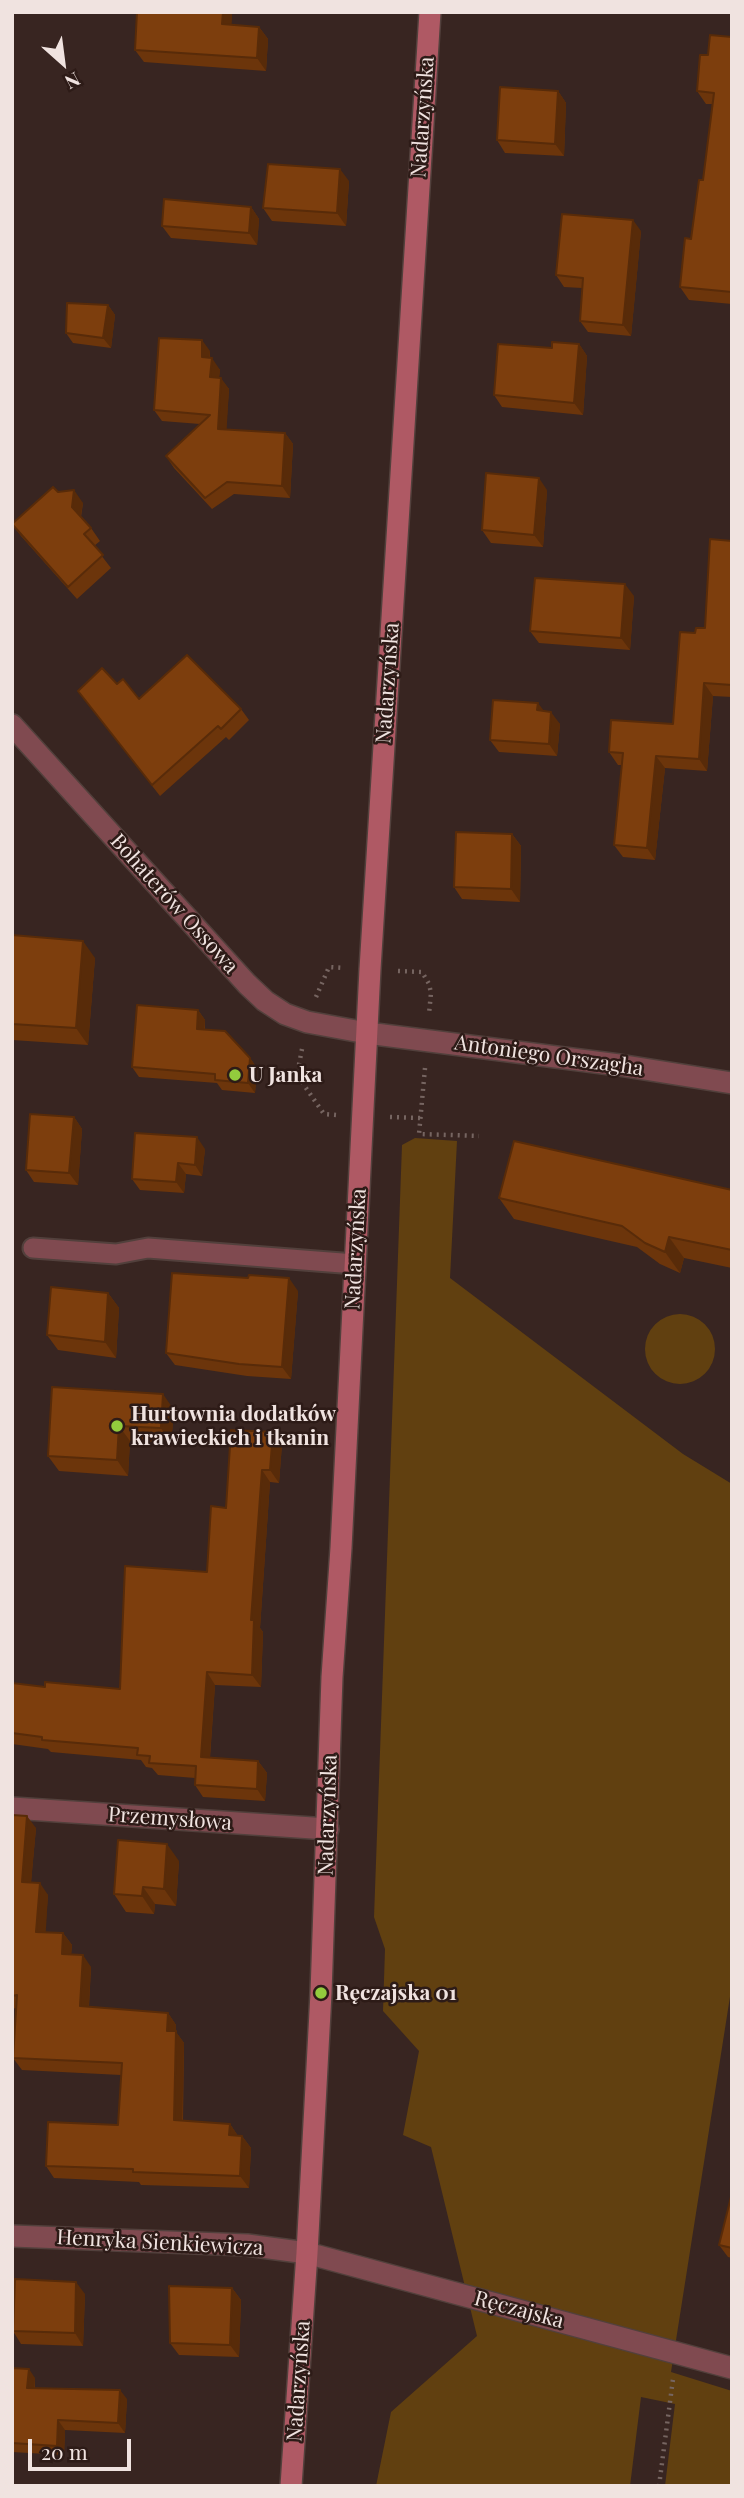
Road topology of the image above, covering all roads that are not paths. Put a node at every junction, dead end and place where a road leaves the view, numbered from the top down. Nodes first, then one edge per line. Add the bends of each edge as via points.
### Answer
1 (430, 12) edge
2 (12, 725) edge
3 (367, 1033) junction
4 (732, 1083) edge
5 (33, 1248) dead end
6 (355, 1264) junction
7 (12, 1808) edge
8 (328, 1829) junction
9 (12, 2236) edge
10 (307, 2253) junction
11 (732, 2368) edge
12 (291, 2486) edge

1 - 3 main road, Nadarzyńska
2 - 3 street, Bohaterów Ossowa via 265,1001 307,1022
3 - 4 street, Antoniego Orszagha
3 - 6 main road, Nadarzyńska
5 - 6 lane via 116,1254 148,1248
6 - 8 main road, Nadarzyńska
7 - 8 street, Przemysłowa
8 - 10 main road, Nadarzyńska
9 - 10 street, Henryka Sienkiewicza via 247,2245
10 - 11 street, Ręczajska
10 - 12 main road, Nadarzyńska

